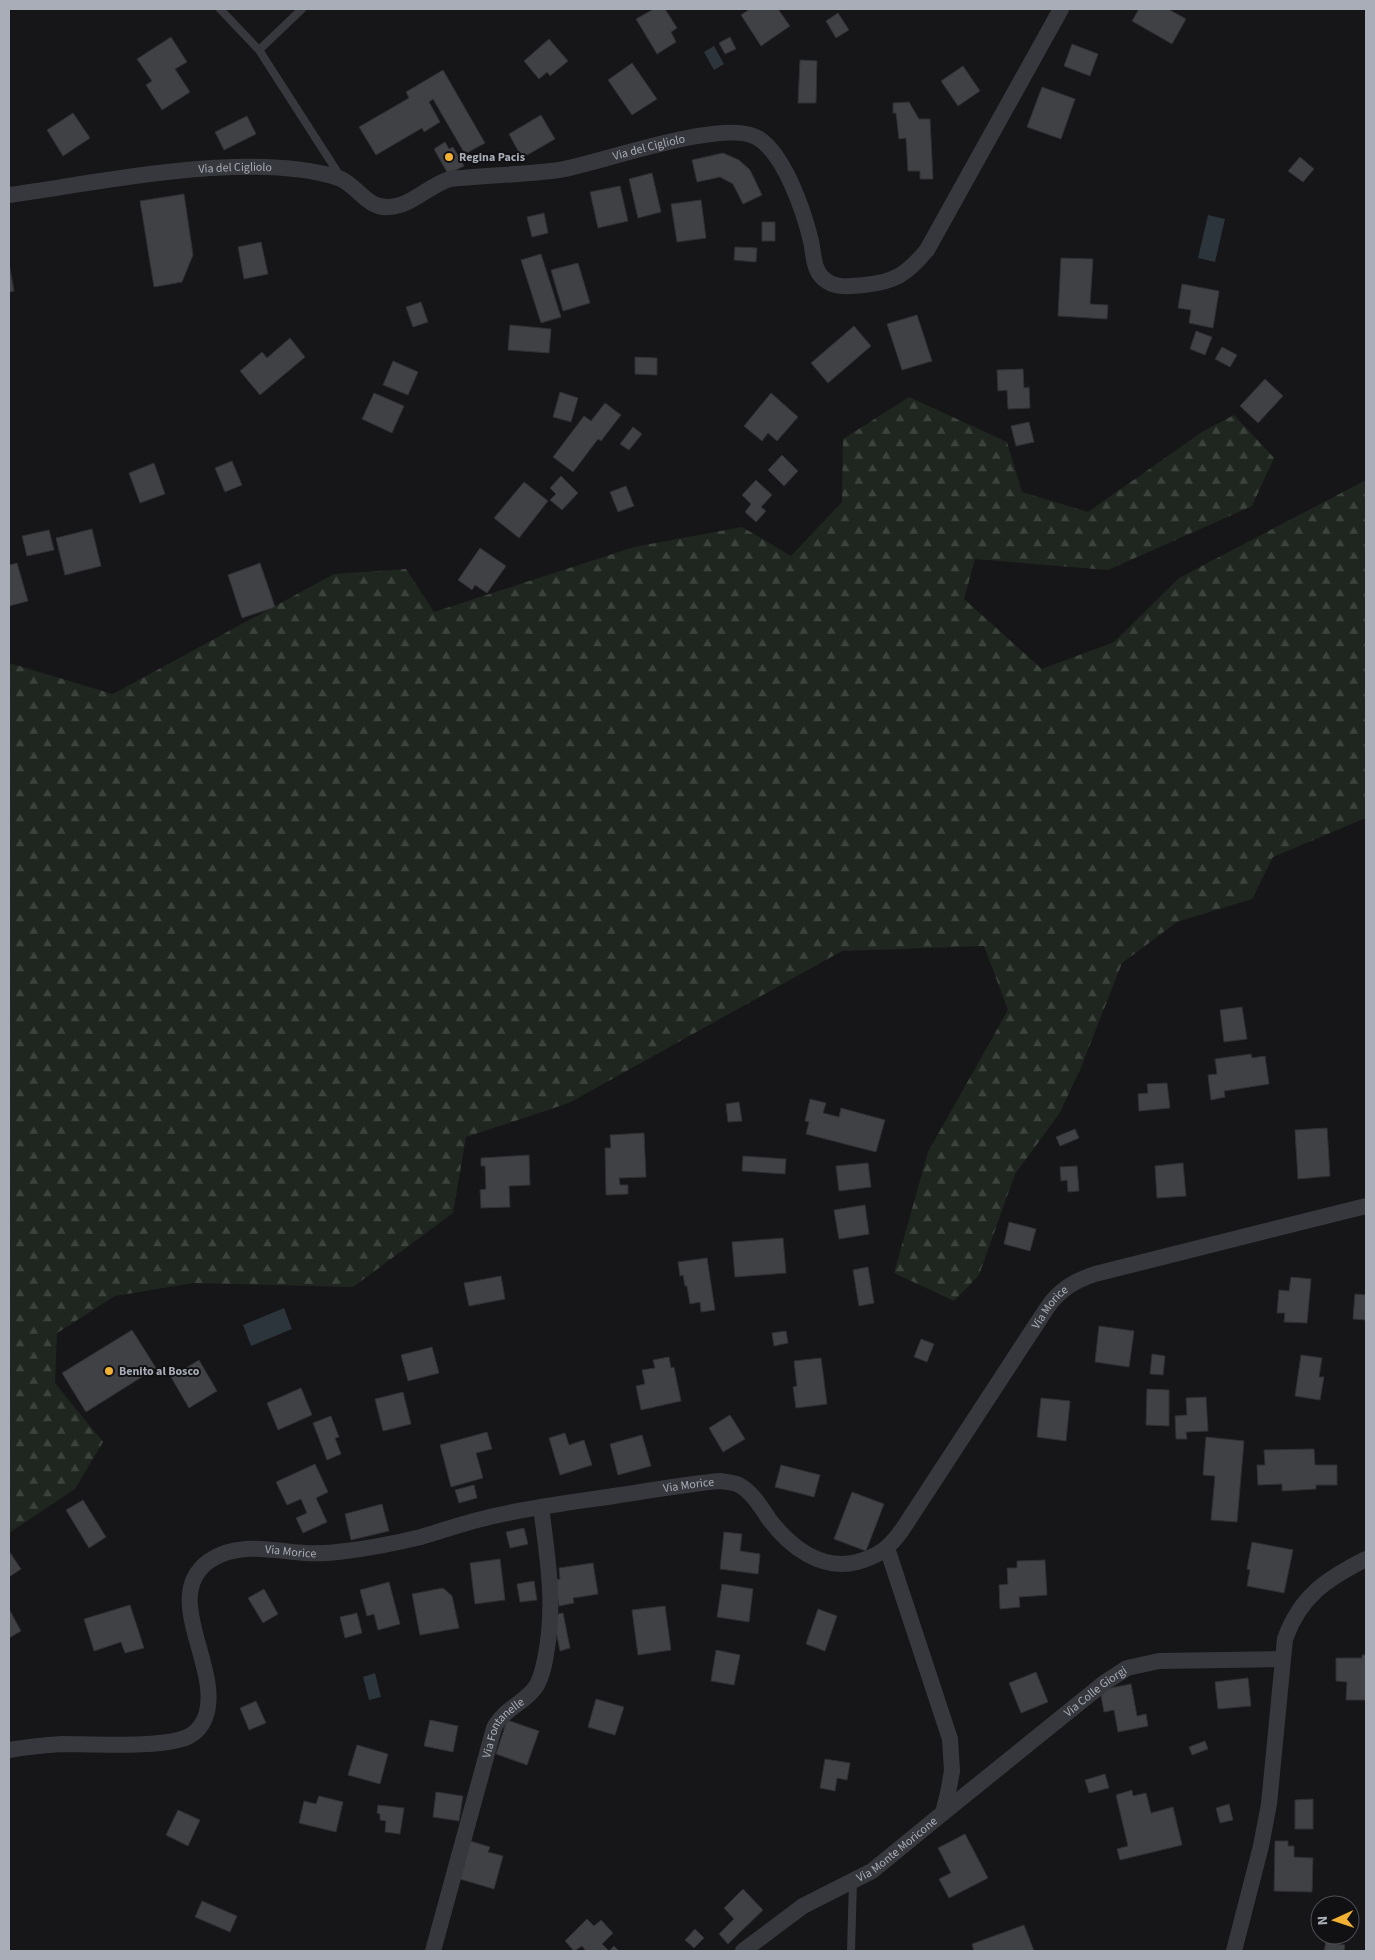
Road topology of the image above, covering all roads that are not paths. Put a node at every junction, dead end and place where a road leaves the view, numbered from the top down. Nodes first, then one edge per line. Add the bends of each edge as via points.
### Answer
1 (220, 9) edge
2 (302, 9) edge
3 (1061, 9) edge
4 (259, 50) junction
5 (343, 180) junction
6 (9, 195) edge
7 (1366, 1206) edge
8 (541, 1507) junction
9 (888, 1548) junction
10 (1366, 1559) edge
11 (1282, 1659) junction
12 (9, 1750) edge
13 (943, 1813) junction
14 (853, 1881) junction
15 (433, 1951) edge
16 (743, 1951) edge
17 (851, 1951) edge
18 (1234, 1951) edge

1 - 4 lane
2 - 4 lane
3 - 5 street, Via del Cigliolo via 927,250 906,273 882,283 840,286 820,276 803,214 785,172 764,142 746,134 695,137 559,170 450,179 391,207 371,203
4 - 5 lane
5 - 6 street, Via del Cigliolo via 322,173 249,168 162,174
7 - 9 street, Via Morice via 1095,1274 1063,1289 1047,1308
8 - 9 street, Via Morice via 708,1482 727,1482 744,1488 782,1535 816,1559 846,1564 869,1558
8 - 12 street, Via Morice via 347,1551 313,1553 256,1549 216,1557 199,1571 190,1592 191,1617 209,1696 204,1720 193,1734 175,1741 154,1743 61,1744
8 - 15 street, Via Fontanelle via 551,1604 542,1674 532,1692 502,1716 494,1728
9 - 13 street, Via Monte Moricone via 950,1739 952,1771
10 - 11 street via 1336,1575 1312,1595 1288,1631
11 - 13 street, Via Colle Giorgi via 1159,1661 1119,1672
11 - 18 street via 1268,1812
13 - 14 street, Via Monte Moricone via 872,1871
14 - 16 street, Via Monte Moricone via 803,1906
14 - 17 lane

